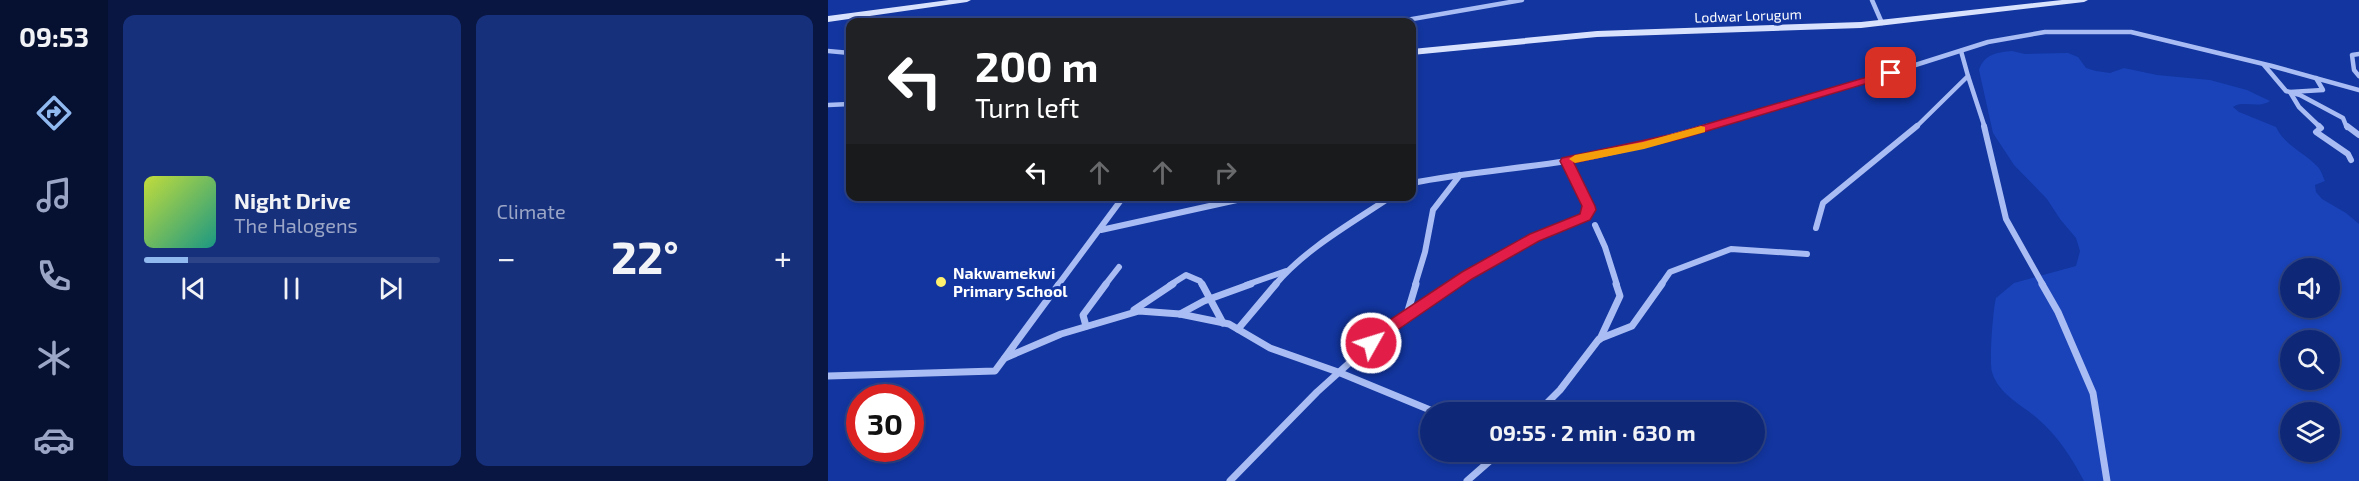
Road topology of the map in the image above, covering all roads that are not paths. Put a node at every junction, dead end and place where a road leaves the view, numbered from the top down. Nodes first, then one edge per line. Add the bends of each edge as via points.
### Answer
1 (967, 0) edge
2 (1522, 0) edge
3 (1872, 0) edge
4 (2084, 0) edge
5 (1416, 18) edge
6 (828, 19) edge
7 (1882, 23) junction
8 (828, 51) edge
9 (1962, 51) junction
10 (1416, 52) edge
11 (846, 53) edge
12 (2359, 54) edge
13 (2263, 64) junction
14 (1968, 76) junction
15 (2359, 76) edge
16 (2316, 78) junction
17 (2359, 90) edge
18 (2290, 92) junction
19 (846, 104) edge
20 (828, 105) edge
21 (2359, 135) edge
22 (2351, 160) dead end
23 (1567, 161) junction
24 (1460, 174) junction
25 (1416, 182) edge
26 (1121, 201) edge
27 (1228, 201) edge
28 (1385, 201) edge
29 (1595, 225) dead end
30 (1816, 228) dead end
31 (1101, 230) junction
32 (1807, 254) dead end
33 (1119, 267) dead end
34 (1287, 271) junction
35 (1210, 298) junction
36 (1128, 314) junction
37 (1180, 314) junction
38 (1407, 316) junction
39 (1223, 323) junction
40 (1086, 326) junction
41 (1238, 329) junction
42 (1599, 339) junction
43 (1005, 358) junction
44 (1338, 372) junction
45 (828, 376) edge
46 (1548, 402) edge
47 (1420, 406) edge
48 (1489, 462) edge
49 (1230, 481) edge
50 (1467, 481) edge
51 (2107, 481) edge

1 - 6 street
2 - 5 street
3 - 7 street
4 - 7 street, Lodwar Lorugum
7 - 10 street, Lodwar Lorugum via 1597,34
8 - 11 street
9 - 13 street via 2045,32 2115,30
9 - 14 street
9 - 23 street via 1691,133
12 - 15 street via 2352,55
13 - 16 street
13 - 18 street
14 - 30 street via 1888,152 1823,203
14 - 51 street via 1989,140 2006,219 2058,312 2093,393
16 - 17 street
16 - 18 street via 2323,90
18 - 21 street via 2343,118 2348,129
18 - 22 street via 2321,128 2316,132
19 - 20 street
23 - 24 street
23 - 38 street via 1589,206 1585,217 1534,237
24 - 25 street
24 - 38 street via 1433,210
26 - 31 street
27 - 31 street
28 - 34 street
29 - 42 street via 1620,297
31 - 43 street
32 - 42 street via 1731,249 1670,272 1632,326
33 - 40 street via 1083,315
34 - 35 street
34 - 41 street
35 - 36 street via 1200,281 1186,275
35 - 37 street
35 - 39 street
36 - 37 street
36 - 40 street
37 - 39 street
38 - 44 street
39 - 41 street
40 - 43 street
41 - 44 street via 1270,348
42 - 46 street
43 - 45 street via 995,371
44 - 47 street
44 - 49 street
48 - 50 street

